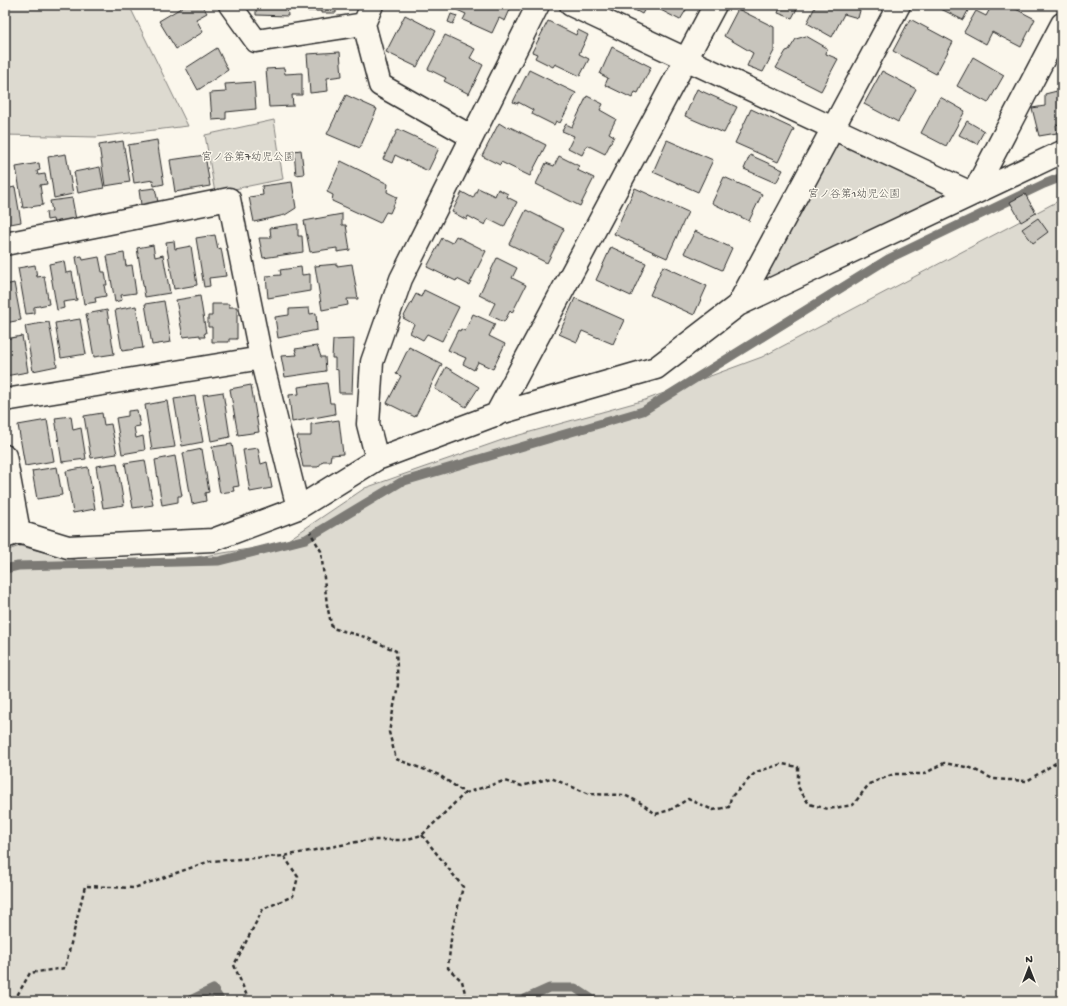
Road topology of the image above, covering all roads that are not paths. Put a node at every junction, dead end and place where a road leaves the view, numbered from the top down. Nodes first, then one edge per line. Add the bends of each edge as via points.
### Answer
1 (230, 5) edge
2 (538, 5) edge
3 (571, 5) edge
4 (715, 5) edge
5 (898, 5) edge
6 (368, 14) edge
7 (1062, 24) edge
8 (686, 59) junction
9 (833, 128) junction
10 (472, 137) junction
11 (1062, 152) edge
12 (973, 194) junction
13 (5, 244) edge
14 (738, 305) junction
15 (261, 358) junction
16 (5, 400) edge
17 (496, 415) junction
18 (5, 456) edge
19 (377, 459) junction
20 (298, 508) junction
21 (12, 534) edge

1 - 6 street via 256,40
2 - 10 street
3 - 8 street
4 - 8 street
5 - 9 street
6 - 10 street via 380,85
7 - 12 street
8 - 9 street
8 - 17 street
9 - 12 street
9 - 14 street
10 - 19 street via 401,279 372,362 368,424
11 - 12 street
12 - 14 street
13 - 15 street via 229,200
14 - 17 street via 656,368
15 - 16 street
15 - 20 street
17 - 19 street
18 - 21 street
19 - 20 street
20 - 21 street via 213,540 68,547

